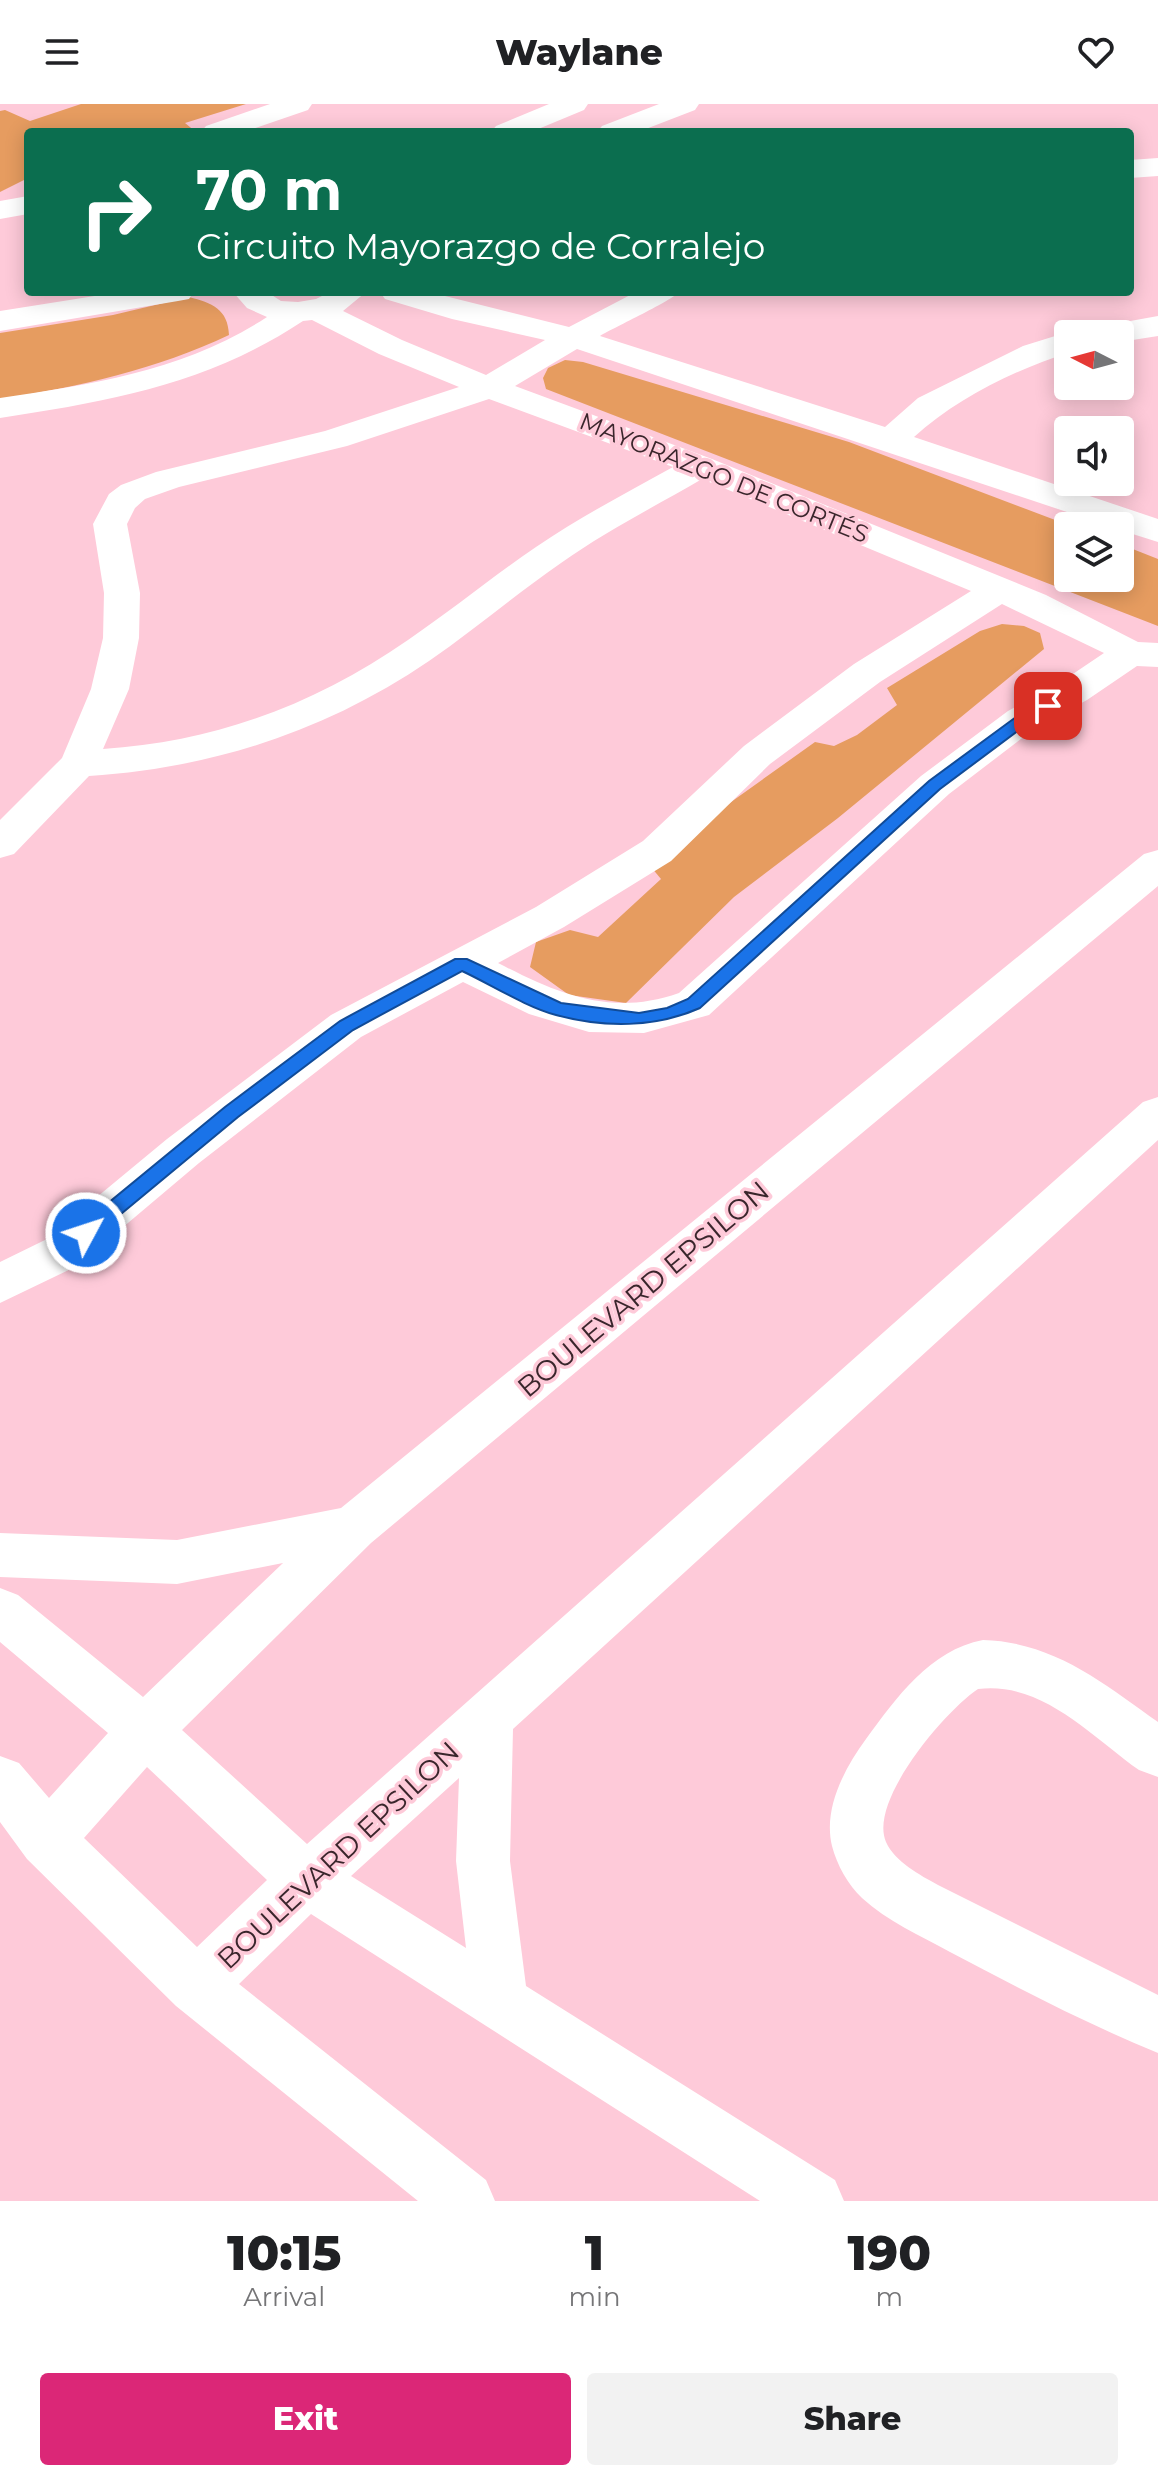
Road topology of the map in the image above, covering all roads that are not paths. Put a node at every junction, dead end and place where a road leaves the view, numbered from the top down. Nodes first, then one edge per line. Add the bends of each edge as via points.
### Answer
1 (298, 104) edge
2 (574, 104) edge
3 (685, 104) edge
4 (228, 128) edge
5 (516, 128) edge
6 (622, 128) edge
7 (1158, 167) edge
8 (1134, 169) edge
9 (24, 206) edge
10 (0, 210) edge
11 (253, 296) edge
12 (345, 296) edge
13 (409, 296) edge
14 (653, 296) edge
15 (126, 298) edge
16 (305, 310) junction
17 (0, 321) edge
18 (1158, 326) edge
19 (1134, 330) edge
20 (572, 337) junction
21 (1054, 347) edge
22 (489, 387) junction
23 (0, 408) edge
24 (891, 440) junction
25 (700, 466) junction
26 (1158, 531) edge
27 (998, 590) junction
28 (1144, 654) edge
29 (78, 764) junction
30 (0, 844) edge
31 (1158, 864) edge
32 (461, 963) junction
33 (1158, 1114) edge
34 (0, 1284) edge
35 (354, 1527) junction
36 (0, 1555) edge
37 (0, 1611) edge
38 (487, 1718) junction
39 (145, 1731) junction
40 (1158, 1752) edge
41 (0, 1781) edge
42 (23, 1834) edge
43 (307, 1880) junction
44 (196, 1986) junction
45 (500, 2002) junction
46 (1158, 2025) edge
47 (465, 2201) edge
48 (814, 2201) edge

1 - 4 street
2 - 5 street
3 - 6 street
7 - 8 street
9 - 10 street
11 - 16 street, MAYORAZGO DE CORTÉS via 262,304
12 - 16 street
13 - 20 street
14 - 20 street
15 - 17 street
16 - 22 street, MAYORAZGO DE CORTÉS
16 - 23 street via 239,349 174,374
18 - 19 street
20 - 22 street
20 - 24 street
21 - 24 street via 930,405
22 - 25 street, MAYORAZGO DE CORTÉS
22 - 29 street via 346,436 148,484 121,502 110,524 122,593 121,638 110,689
24 - 26 street
25 - 27 street, MAYORAZGO DE CORTÉS
25 - 29 street via 569,542 398,664 317,711 250,738 186,754
27 - 28 street, MAYORAZGO DE CORTÉS
27 - 32 street via 867,673 757,755 657,851 550,917
28 - 32 street via 1021,720 935,785 694,1004 639,1019 558,1009
29 - 30 street
31 - 35 street, BOULEVARD EPSILON
32 - 34 street via 346,1026 61,1253
33 - 38 street, BOULEVARD EPSILON
35 - 36 street via 177,1562
35 - 39 street, BOULEVARD EPSILON
37 - 39 street
38 - 43 street, BOULEVARD EPSILON
38 - 45 street via 483,1861
39 - 42 street, BOULEVARD EPSILON
39 - 43 street
40 - 46 street via 1064,1683 1033,1669 981,1663 960,1670 932,1697 872,1771 863,1792 857,1843 869,1866 890,1887 990,1943
41 - 42 street
42 - 44 street
43 - 44 street, BOULEVARD EPSILON
43 - 45 street
44 - 47 street
45 - 48 street

